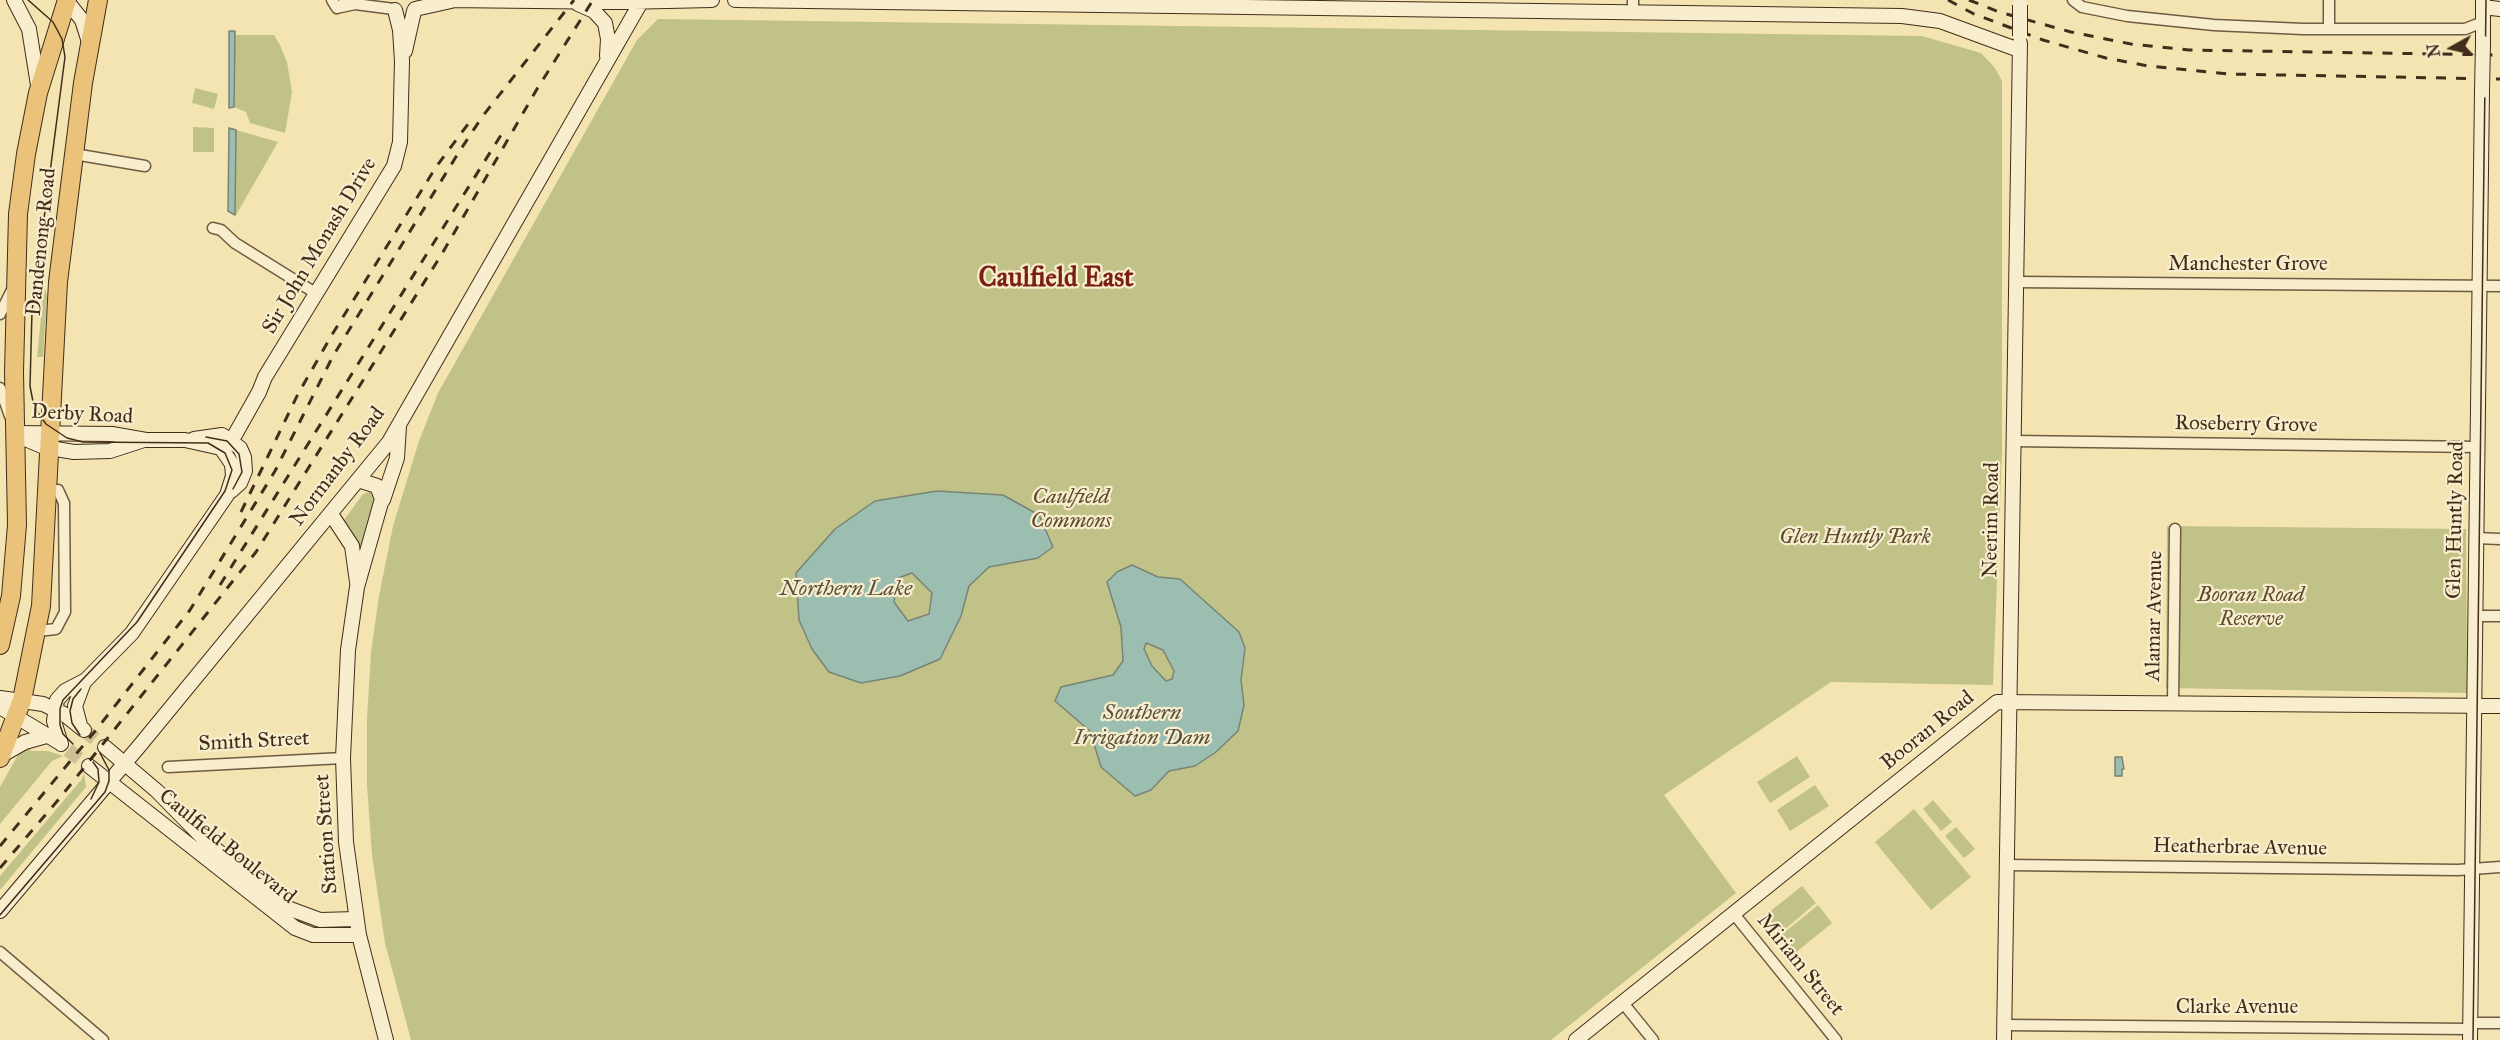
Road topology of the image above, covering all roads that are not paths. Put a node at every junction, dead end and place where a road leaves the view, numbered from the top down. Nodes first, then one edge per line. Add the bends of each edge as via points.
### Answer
1 (14, 0) edge
2 (66, 0) edge
3 (98, 0) edge
4 (449, 0) edge
5 (712, 0) edge
6 (735, 0) edge
7 (2073, 0) edge
8 (2329, 0) edge
9 (642, 1) edge
10 (903, 1) edge
11 (339, 2) edge
12 (568, 2) junction
13 (1091, 2) edge
14 (2020, 3) edge
15 (1275, 4) edge
16 (2483, 4) edge
17 (1460, 5) edge
18 (393, 6) edge
19 (1633, 6) edge
20 (416, 7) edge
21 (2500, 9) edge
22 (2483, 22) junction
23 (2329, 29) junction
24 (89, 44) junction
25 (2019, 50) junction
26 (402, 62) junction
27 (605, 64) junction
28 (39, 90) junction
29 (74, 154) junction
30 (145, 166) dead end
31 (213, 228) dead end
32 (2016, 282) junction
33 (15, 284) junction
34 (2480, 286) junction
35 (2500, 286) edge
36 (317, 294) junction
37 (0, 314) edge
38 (0, 388) edge
39 (399, 424) junction
40 (16, 433) junction
41 (50, 441) junction
42 (226, 441) junction
43 (2014, 441) junction
44 (2478, 447) junction
45 (358, 480) junction
46 (47, 490) junction
47 (18, 503) junction
48 (382, 503) junction
49 (331, 514) junction
50 (2175, 529) dead end
51 (2476, 538) junction
52 (2500, 538) edge
53 (357, 587) junction
54 (2476, 616) junction
55 (2500, 616) edge
56 (37, 631) junction
57 (0, 645) edge
58 (86, 680) junction
59 (0, 698) edge
60 (2009, 701) junction
61 (2173, 703) junction
62 (2474, 706) junction
63 (2500, 706) edge
64 (0, 707) edge
65 (19, 709) junction
66 (54, 709) junction
67 (50, 735) junction
68 (105, 747) tunnel mouth
69 (1, 757) edge
70 (343, 758) junction
71 (124, 764) junction
72 (89, 766) tunnel mouth
73 (168, 767) dead end
74 (109, 781) junction
75 (2007, 865) junction
76 (2500, 867) edge
77 (2472, 869) junction
78 (0, 911) edge
79 (1734, 914) junction
80 (356, 918) junction
81 (359, 935) junction
82 (0, 952) edge
83 (1623, 1003) junction
84 (2500, 1023) edge
85 (2004, 1025) junction
86 (2470, 1031) edge
87 (103, 1040) edge
88 (386, 1040) edge
89 (1576, 1040) edge
90 (1653, 1040) edge
91 (1836, 1040) edge
92 (2004, 1040) edge

1 - 28 street via 29,29
2 - 24 street via 82,20
2 - 28 highway, Dandenong Road
3 - 24 highway, Dandenong Road
4 - 12 street
4 - 20 street
5 - 9 street
6 - 10 street
7 - 23 street via 2082,7 2151,19
8 - 23 street
9 - 12 street
9 - 27 street, Normanby Road
10 - 13 street
11 - 18 street
12 - 27 street via 590,8 605,23
13 - 15 street
14 - 25 street, Neerim Road, bridge
15 - 17 street
16 - 21 street
16 - 22 street, Glen Huntly Road
17 - 19 street
18 - 20 street via 402,14
18 - 26 street, Sir John Monash Drive via 400,30
19 - 25 street via 1915,17 1940,21
20 - 26 street, Sir John Monash Drive
22 - 23 street via 2465,29
22 - 34 street, Glen Huntly Road, bridge
24 - 29 highway, Dandenong Road
25 - 32 street, Neerim Road
26 - 36 street, Sir John Monash Drive via 400,142 394,166
27 - 39 street, Normanby Road
28 - 33 highway, Dandenong Road via 22,180
29 - 30 street
29 - 41 highway, Dandenong Road via 58,282
31 - 36 street
32 - 34 street, Manchester Grove
32 - 43 street, Neerim Road
33 - 37 street
33 - 40 highway, Dandenong Road
34 - 35 street, Manchester Grove
34 - 44 street, Glen Huntly Road
36 - 42 street, Sir John Monash Drive via 265,377 253,389
38 - 40 street
39 - 45 street, Normanby Road
39 - 48 street, Station Street via 397,458
40 - 41 street, Derby Road
40 - 47 highway, Dandenong Road
41 - 42 street, Derby Road via 112,434 146,440
41 - 46 highway, Dandenong Road
42 - 58 street via 233,470 227,495 132,633
43 - 44 street, Roseberry Grove
43 - 60 street, Neerim Road
44 - 51 street, Glen Huntly Road
45 - 48 street via 378,486
45 - 49 street, Normanby Road
46 - 47 highway
46 - 56 highway, Dandenong Road
46 - 56 street via 58,490 65,506 65,612 56,630
47 - 57 highway, Dandenong Road via 13,576
48 - 53 street, Station Street
49 - 53 street, Station Street via 352,546
49 - 71 street, Normanby Road
50 - 61 street, Alamar Avenue
51 - 52 street
51 - 54 street, Glen Huntly Road
53 - 70 street, Station Street via 346,666
54 - 55 street
54 - 62 street, Glen Huntly Road
56 - 65 highway, Dandenong Road
58 - 66 street via 60,695
58 - 66 street via 75,706 83,729
59 - 65 street
60 - 61 street, Booran Road
60 - 75 street, Neerim Road
60 - 79 street, Booran Road via 1995,704
61 - 62 street, Booran Road
62 - 63 street, Booran Road
62 - 77 street, Glen Huntly Road
64 - 65 street
65 - 66 street
65 - 67 street
65 - 69 highway, Dandenong Road
66 - 67 street via 55,730 65,747
67 - 69 street via 26,742
68 - 71 street
70 - 73 street, Smith Street
70 - 80 street, Station Street via 346,842
71 - 74 street, Normanby Road
71 - 80 street, Caulfield Boulevard via 207,842 285,907 320,920
72 - 74 street
74 - 78 street, Normanby Road
74 - 81 street, Caulfield Boulevard via 295,928 313,935
75 - 77 street, Heatherbrae Avenue
75 - 85 street, Neerim Road
76 - 77 street, Heatherbrae Avenue
77 - 86 street, Glen Huntly Road
79 - 83 street, Booran Road
79 - 91 street, Miriam Street
80 - 81 street, Station Street
81 - 88 street, Station Street
82 - 87 street
83 - 89 street, Booran Road
83 - 90 street
84 - 86 street, Clarke Avenue
85 - 86 street, Clarke Avenue
85 - 92 street, Neerim Road

